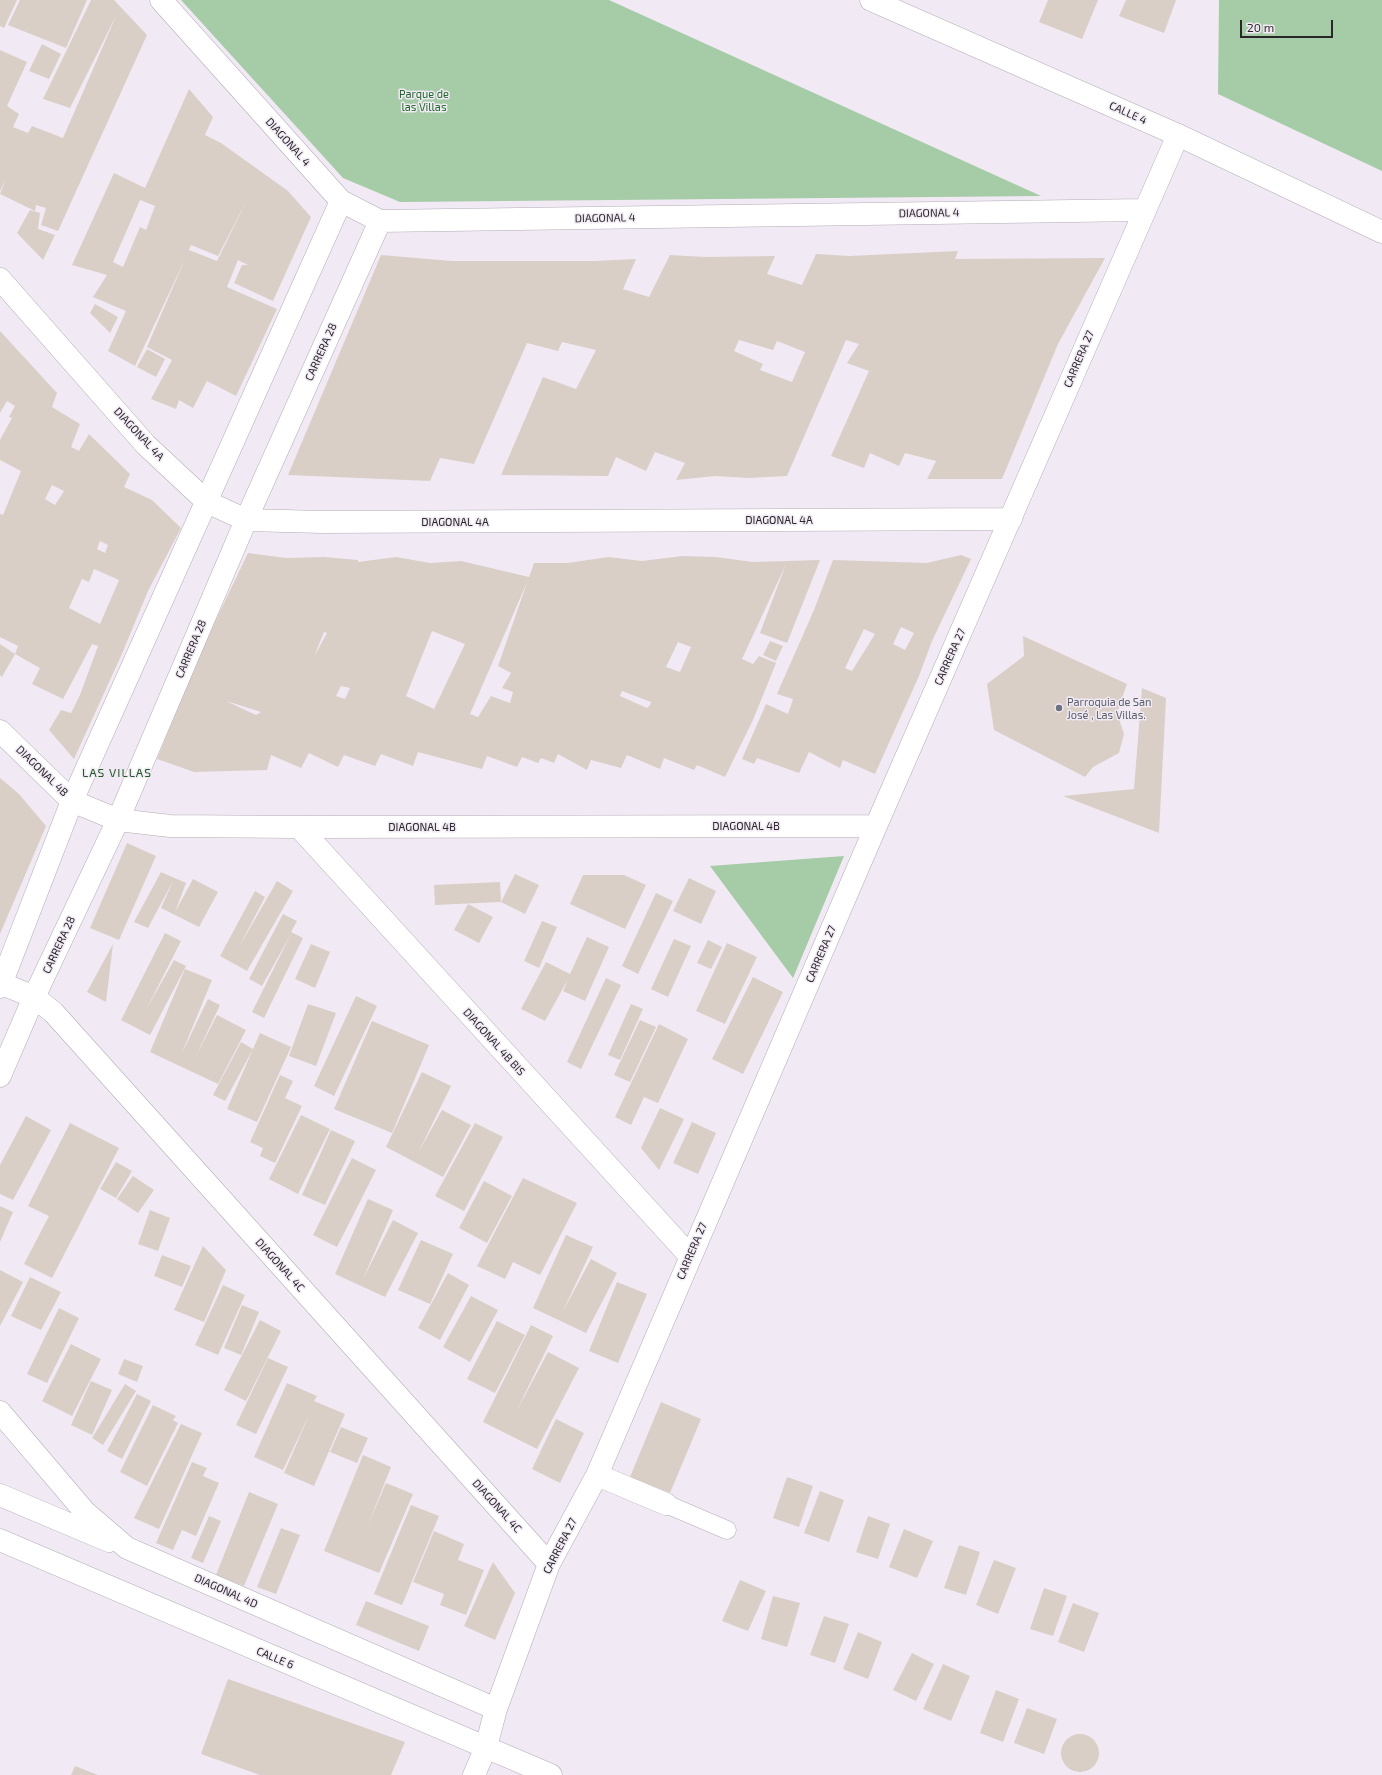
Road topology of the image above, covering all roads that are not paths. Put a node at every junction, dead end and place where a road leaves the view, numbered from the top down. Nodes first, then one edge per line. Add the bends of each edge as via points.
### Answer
1 (161, 0) edge
2 (871, 0) edge
3 (1178, 135) junction
4 (341, 201) junction
5 (1144, 210) junction
6 (380, 221) junction
7 (1382, 232) edge
8 (0, 279) edge
9 (208, 502) junction
10 (1011, 519) junction
11 (246, 520) junction
12 (0, 731) edge
13 (72, 801) junction
14 (118, 820) junction
15 (876, 826) junction
16 (299, 827) junction
17 (1, 984) edge
18 (34, 997) junction
19 (0, 1076) edge
20 (690, 1256) junction
21 (0, 1412) edge
22 (597, 1476) junction
23 (0, 1495) edge
24 (666, 1504) joint
25 (727, 1530) dead end
26 (0, 1540) edge
27 (127, 1548) junction
28 (548, 1564) junction
29 (496, 1709) junction
30 (486, 1747) junction
31 (474, 1775) edge
32 (551, 1775) edge

1 - 4 street, DIAGONAL 4
2 - 3 street, CALLE 4
3 - 5 street, CARRERA 27
3 - 7 street, CALLE 4
4 - 6 street, DIAGONAL 4
4 - 9 street
5 - 6 street, DIAGONAL 4
5 - 10 street, CARRERA 27
6 - 11 street, CARRERA 28
8 - 9 street, DIAGONAL 4A via 146,445
9 - 11 street, DIAGONAL 4A
9 - 13 street
10 - 11 street, DIAGONAL 4A via 322,522
10 - 15 street, CARRERA 27
11 - 14 street, CARRERA 28
12 - 13 street, DIAGONAL 4B
13 - 14 street, DIAGONAL 4B
13 - 17 street
14 - 16 street, DIAGONAL 4B via 170,826
14 - 18 street, CARRERA 28
15 - 16 street, DIAGONAL 4B
15 - 20 street, CARRERA 27
16 - 20 street, DIAGONAL 4B BIS
17 - 18 street, DIAGONAL 4C
18 - 19 street, CARRERA 28
18 - 28 street, DIAGONAL 4C via 58,1018
20 - 22 street, CARRERA 27
21 - 27 street, DIAGONAL 4D via 85,1512
22 - 24 street
22 - 28 street, CARRERA 27
23 - 27 street
24 - 25 lane
26 - 30 street, CALLE 6
27 - 29 street, DIAGONAL 4D
28 - 29 street, CARRERA 27
29 - 30 street, CARRERA 27
30 - 31 street, CARRERA 27
30 - 32 street, CALLE 6

